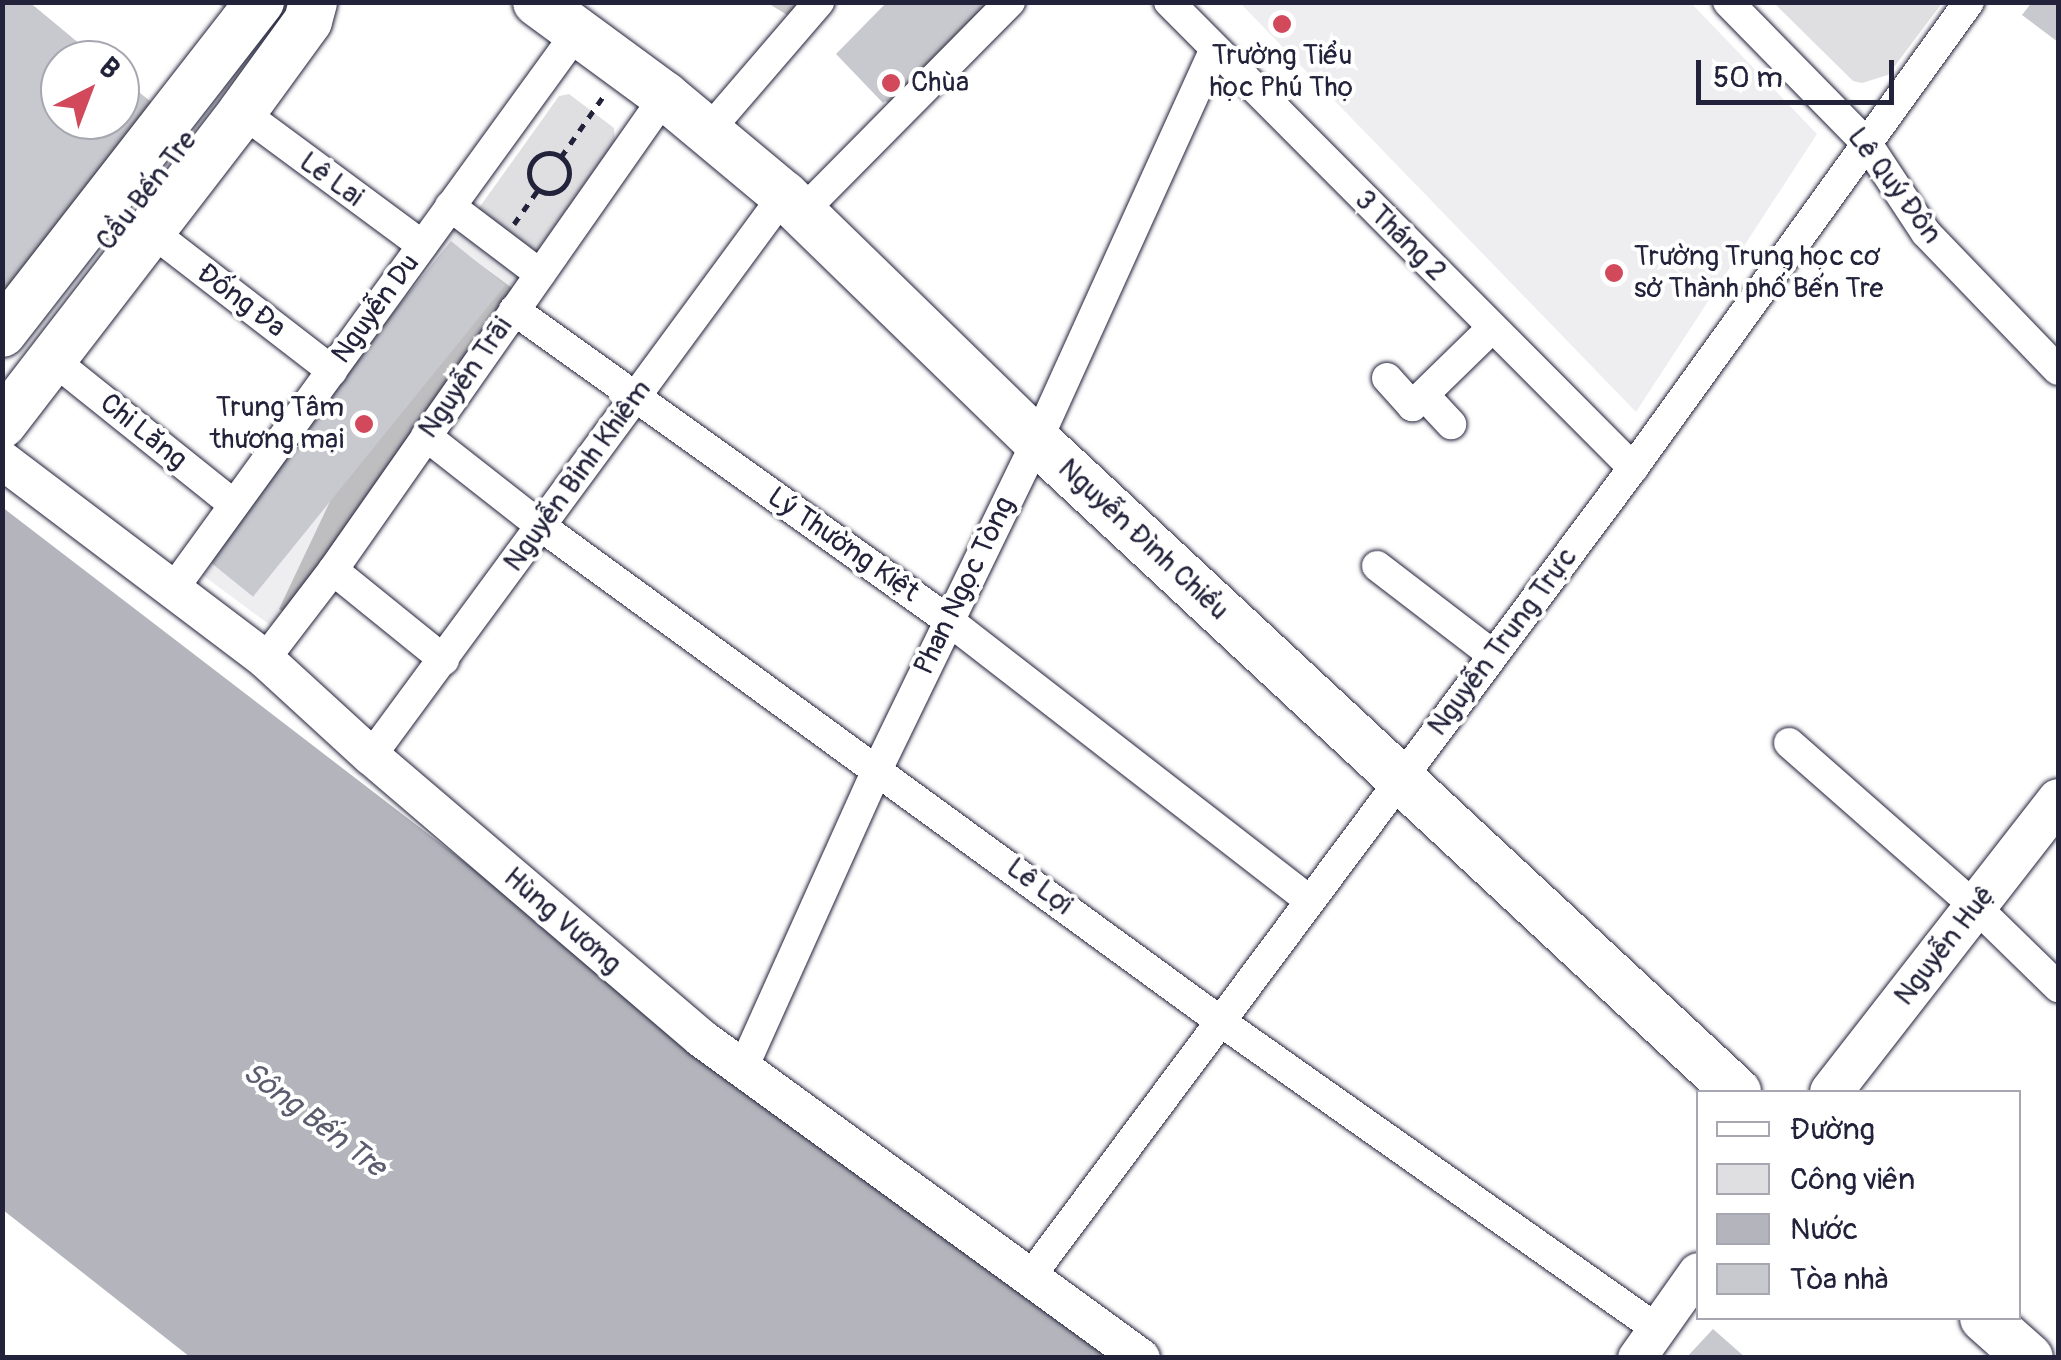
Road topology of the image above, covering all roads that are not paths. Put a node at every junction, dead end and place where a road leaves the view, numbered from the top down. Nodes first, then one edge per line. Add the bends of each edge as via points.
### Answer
1 (537, 2) edge
2 (819, 2) edge
3 (1010, 2) edge
4 (1169, 2) edge
5 (1728, 2) edge
6 (1969, 2) edge
7 (289, 3) edge
8 (578, 31) junction
9 (1214, 50) junction
10 (665, 96) junction
11 (242, 112) junction
12 (709, 130) junction
13 (1868, 145) junction
14 (793, 204) junction
15 (450, 206) junction
16 (151, 230) junction
17 (422, 246) junction
18 (540, 274) junction
19 (514, 310) junction
20 (1492, 328) junction
21 (2, 333) edge
22 (52, 359) junction
23 (332, 370) junction
24 (2058, 370) edge
25 (2, 376) edge
26 (1387, 378) dead end
27 (1424, 395) junction
28 (635, 397) junction
29 (2, 424) edge
30 (1451, 424) dead end
31 (426, 436) junction
32 (1036, 441) junction
33 (2, 460) edge
34 (1633, 468) junction
35 (234, 505) junction
36 (542, 527) junction
37 (1376, 566) dead end
38 (333, 570) junction
39 (174, 588) junction
40 (948, 620) junction
41 (1492, 655) junction
42 (266, 659) junction
43 (444, 660) junction
44 (1789, 743) dead end
45 (371, 756) junction
46 (878, 768) junction
47 (1401, 778) junction
48 (2058, 800) edge
49 (1308, 899) junction
50 (1976, 906) junction
51 (2058, 987) edge
52 (1220, 1021) junction
53 (743, 1068) junction
54 (1735, 1090) edge
55 (1833, 1090) edge
56 (1696, 1275) edge
57 (1030, 1276) junction
58 (1647, 1344) edge
59 (1141, 1358) edge

1 - 8 main road, Nguyễn Đình Chiểu
2 - 12 street
3 - 14 street, Nguyễn Bỉnh Khiêm
4 - 9 street, 3 Tháng 2
5 - 13 street, Lê Quý Đôn
6 - 13 street, Nguyễn Trung Trực
7 - 11 main road via 308,21
7 - 21 main road
7 - 25 main road, Cầu Bến Tre
8 - 10 main road, Nguyễn Đình Chiểu
8 - 15 street, Nguyễn Du
9 - 20 street, 3 Tháng 2
9 - 32 street, Phan Ngọc Tòng
10 - 12 main road, Nguyễn Đình Chiểu
10 - 18 street, Nguyễn Trãi
11 - 16 main road
11 - 17 street, Lê Lai
12 - 14 main road, Nguyễn Đình Chiểu
13 - 24 street, Lê Quý Đôn via 1926,233
13 - 34 street, Nguyễn Trung Trực
14 - 28 street, Nguyễn Bỉnh Khiêm
14 - 32 main road, Nguyễn Đình Chiểu
15 - 17 street, Nguyễn Du
15 - 18 street
16 - 22 main road
16 - 23 street, Đống Đa
17 - 23 street, Nguyễn Du
18 - 19 street, Nguyễn Trãi
19 - 28 street, Lý Thường Kiệt
19 - 31 street, Nguyễn Trãi
20 - 27 street
20 - 34 street, 3 Tháng 2
22 - 29 main road
22 - 35 street, Chi Lăng
23 - 35 street, Nguyễn Du
26 - 27 street via 1412,406
27 - 30 street
28 - 36 street, Nguyễn Bỉnh Khiêm
28 - 40 street, Lý Thường Kiệt
31 - 36 street, Lê Lợi
31 - 38 street, Nguyễn Trãi
32 - 40 street, Phan Ngọc Tòng
32 - 47 main road, Nguyễn Đình Chiểu
33 - 39 street, Hùng Vương
34 - 41 street, Nguyễn Trung Trực
35 - 39 street, Nguyễn Du
36 - 43 street, Nguyễn Bỉnh Khiêm
36 - 46 street, Lê Lợi
37 - 41 street
38 - 42 street, Nguyễn Trãi
38 - 43 street
39 - 42 street, Hùng Vương
40 - 46 street, Phan Ngọc Tòng
40 - 49 street, Lý Thường Kiệt
41 - 47 street, Nguyễn Trung Trực
42 - 45 street, Hùng Vương
43 - 45 street, Nguyễn Bỉnh Khiêm
44 - 50 street
45 - 53 street, Hùng Vương via 660,1005
46 - 52 street, Lê Lợi
46 - 53 street, Phan Ngọc Tòng
47 - 49 street, Nguyễn Trung Trực
47 - 54 main road, Nguyễn Đình Chiểu
48 - 50 main road, Nguyễn Huệ
49 - 52 street, Nguyễn Trung Trực
50 - 51 street
50 - 55 main road, Nguyễn Huệ
52 - 57 street, Nguyễn Trung Trực
52 - 58 street, Lê Lợi
53 - 57 street, Hùng Vương
56 - 58 street
57 - 59 street, Hùng Vương

